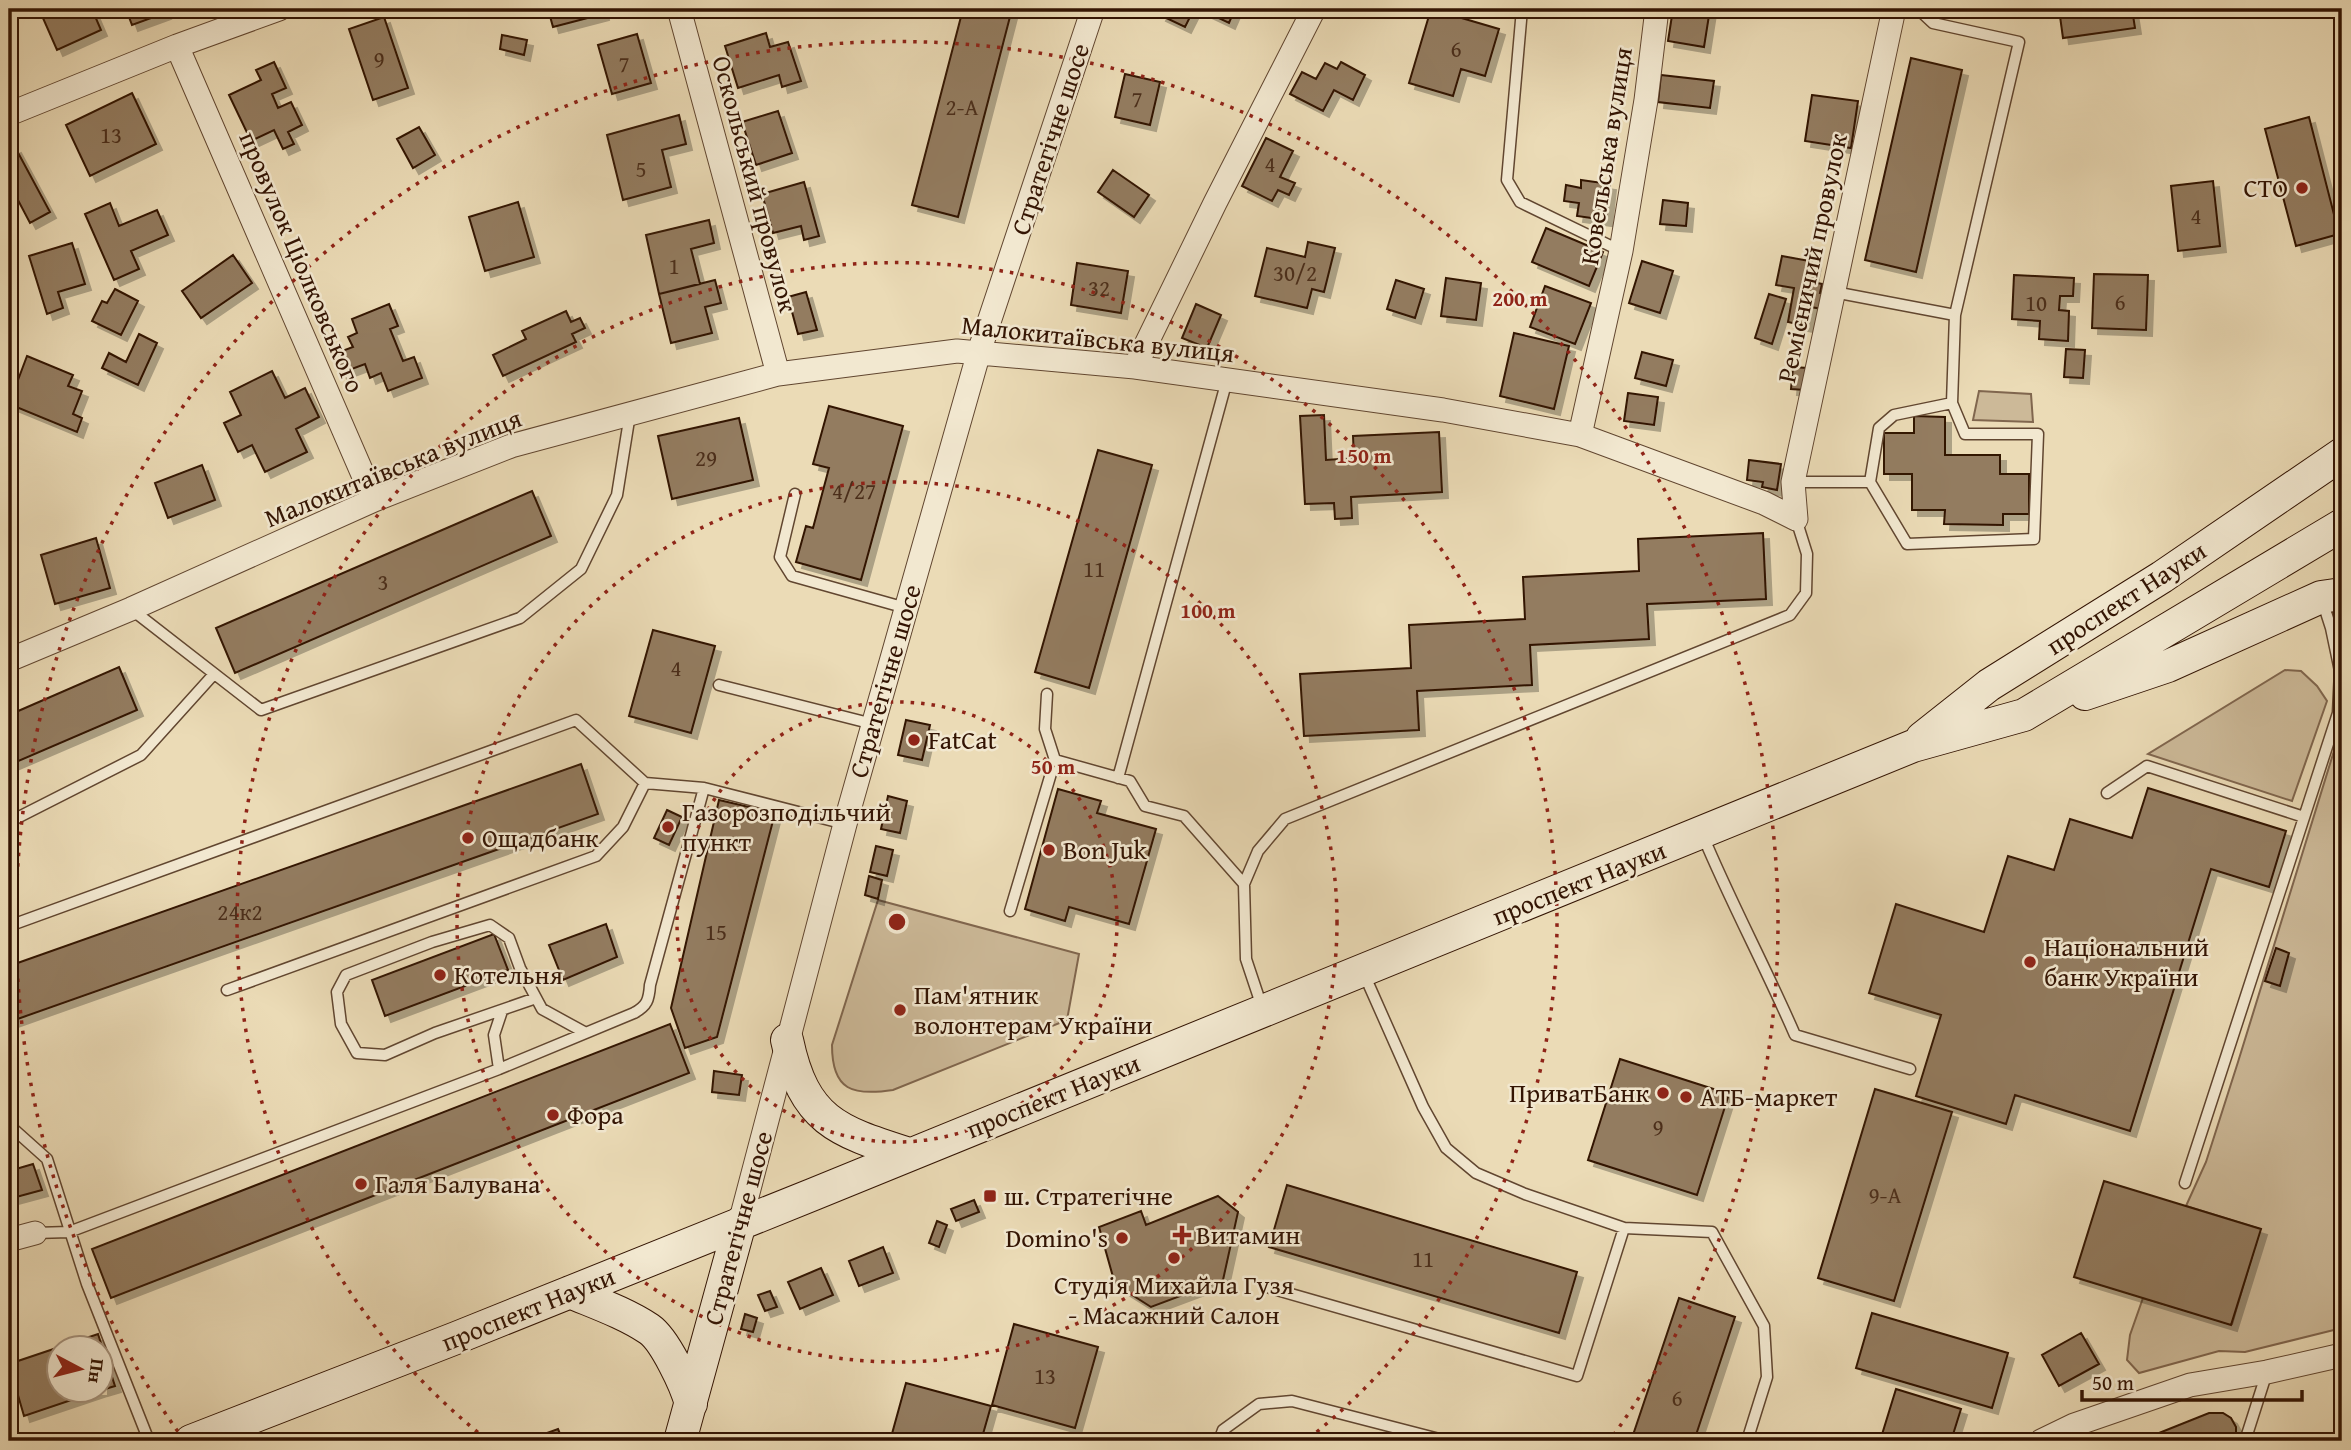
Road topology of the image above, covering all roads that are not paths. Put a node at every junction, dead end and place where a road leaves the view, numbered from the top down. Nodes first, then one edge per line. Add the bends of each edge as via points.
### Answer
1 (279, 9) edge
2 (679, 9) edge
3 (1093, 9) edge
4 (1314, 9) edge
5 (1522, 9) edge
6 (1657, 9) edge
7 (1894, 9) edge
8 (1918, 9) edge
9 (177, 46) junction
10 (9, 114) edge
11 (1621, 251) junction
12 (1834, 292) junction
13 (1955, 316) junction
14 (979, 352) junction
15 (1135, 368) junction
16 (778, 374) junction
17 (1227, 380) junction
18 (1952, 403) junction
19 (630, 414) junction
20 (1580, 435) junction
21 (2342, 454) edge
22 (1793, 482) junction
23 (1870, 482) junction
24 (796, 494) dead end
25 (374, 500) junction
26 (1796, 519) junction
27 (2342, 525) edge
28 (2332, 595) edge
29 (906, 608) junction
30 (131, 609) junction
31 (9, 660) edge
32 (214, 674) junction
33 (719, 685) dead end
34 (1047, 694) dead end
35 (2024, 715) junction
36 (873, 724) junction
37 (1913, 746) junction
38 (1055, 760) junction
39 (1118, 778) junction
40 (646, 783) junction
41 (704, 788) junction
42 (2107, 793) dead end
43 (2304, 817) junction
44 (9, 822) edge
45 (845, 824) junction
46 (1702, 833) junction
47 (1244, 884) junction
48 (1010, 911) dead end
49 (9, 926) edge
50 (1363, 971) junction
51 (227, 990) dead end
52 (536, 998) junction
53 (502, 1011) junction
54 (1263, 1012) junction
55 (584, 1032) junction
56 (787, 1040) junction
57 (499, 1069) junction
58 (1910, 1069) dead end
59 (9, 1125) edge
60 (909, 1154) junction
61 (2185, 1183) dead end
62 (740, 1223) junction
63 (1624, 1228) junction
64 (69, 1232) junction
65 (35, 1233) joint
66 (9, 1240) edge
67 (1270, 1288) dead end
68 (570, 1292) junction
69 (2342, 1354) edge
70 (2267, 1372) junction
71 (691, 1404) junction
72 (149, 1441) edge
73 (191, 1441) edge
74 (680, 1441) edge
75 (1219, 1441) edge
76 (1447, 1441) edge
77 (1747, 1441) edge
78 (2040, 1441) edge
79 (2245, 1441) edge

1 - 9 street
2 - 16 street, Оскольський провулок
3 - 14 street, Стратегічне шосе
4 - 15 street
5 - 11 lane via 1507,180 1520,202
6 - 11 street, Ковельська вулиця
7 - 12 street, Ремісничий провулок
8 - 13 lane via 1933,23 2019,42
9 - 10 street
9 - 25 street, провулок Ціолковського
11 - 20 street, Ковельська вулиця
12 - 13 lane
12 - 22 street, Ремісничий провулок
13 - 18 lane
14 - 15 street, Малокитаївська вулиця
14 - 16 street, Малокитаївська вулиця via 927,353
14 - 29 street, Стратегічне шосе
15 - 17 street, Малокитаївська вулиця
16 - 19 street, Малокитаївська вулиця
17 - 20 street, Малокитаївська вулиця via 1443,410
17 - 39 lane
18 - 23 lane via 1894,415 1879,428
18 - 23 lane via 1965,433 2038,434 2034,539 1907,544
19 - 25 street, Малокитаївська вулиця via 511,446
19 - 32 lane via 617,495 581,569 520,618 261,710
20 - 26 street, Малокитаївська вулиця
21 - 37 main road, проспект Науки via 2162,577 1989,685
22 - 23 lane
22 - 26 street, Ремісничий провулок
24 - 29 lane via 780,557 792,576
25 - 30 street, Малокитаївська вулиця
26 - 47 lane via 1807,554 1806,593 1790,615 1286,819 1258,851
27 - 35 main road, проспект Науки
28 - 35 main road via 2168,666
28 - 43 lane via 2331,628 2340,671 2338,713
29 - 36 street, Стратегічне шосе
30 - 31 street, Малокитаївська вулиця
30 - 32 lane
32 - 44 lane via 141,755
33 - 36 lane
34 - 38 lane via 1045,729
35 - 37 main road, проспект Науки
36 - 45 street, Стратегічне шосе
37 - 46 main road, проспект Науки
38 - 39 lane
38 - 48 lane
39 - 47 lane via 1130,781 1145,806 1184,816
40 - 41 lane
40 - 49 lane via 576,720
40 - 51 lane via 623,827 596,856
41 - 45 lane
41 - 55 lane via 649,999 634,1013
42 - 43 lane via 2147,765
43 - 61 lane
45 - 56 street, Стратегічне шосе
46 - 50 main road, проспект Науки
46 - 58 lane via 1795,1035
47 - 54 lane via 1246,958
50 - 54 main road, проспект Науки
50 - 63 lane via 1446,1148 1476,1173
52 - 53 lane
52 - 53 lane via 509,938 490,925 346,975 337,992 341,1024 357,1054 385,1055
52 - 55 lane via 542,1009
53 - 57 lane via 494,1035
54 - 60 main road, проспект Науки
55 - 57 lane
56 - 60 main road via 803,1091 820,1114 862,1139
56 - 62 street, Стратегічне шосе
57 - 64 lane
59 - 64 lane via 47,1159
60 - 62 main road, проспект Науки
62 - 68 main road, проспект Науки
62 - 71 main road, Стратегічне шосе
63 - 67 lane via 1577,1376
63 - 77 lane via 1712,1231 1764,1326 1767,1377
64 - 65 lane
64 - 72 lane
65 - 66 street
68 - 71 main road via 652,1330 677,1368
68 - 73 main road, проспект Науки
69 - 70 street
70 - 78 street via 2190,1385
70 - 79 lane
71 - 74 main road, Стратегічне шосе
75 - 76 lane via 1223,1430 1259,1404 1292,1401

